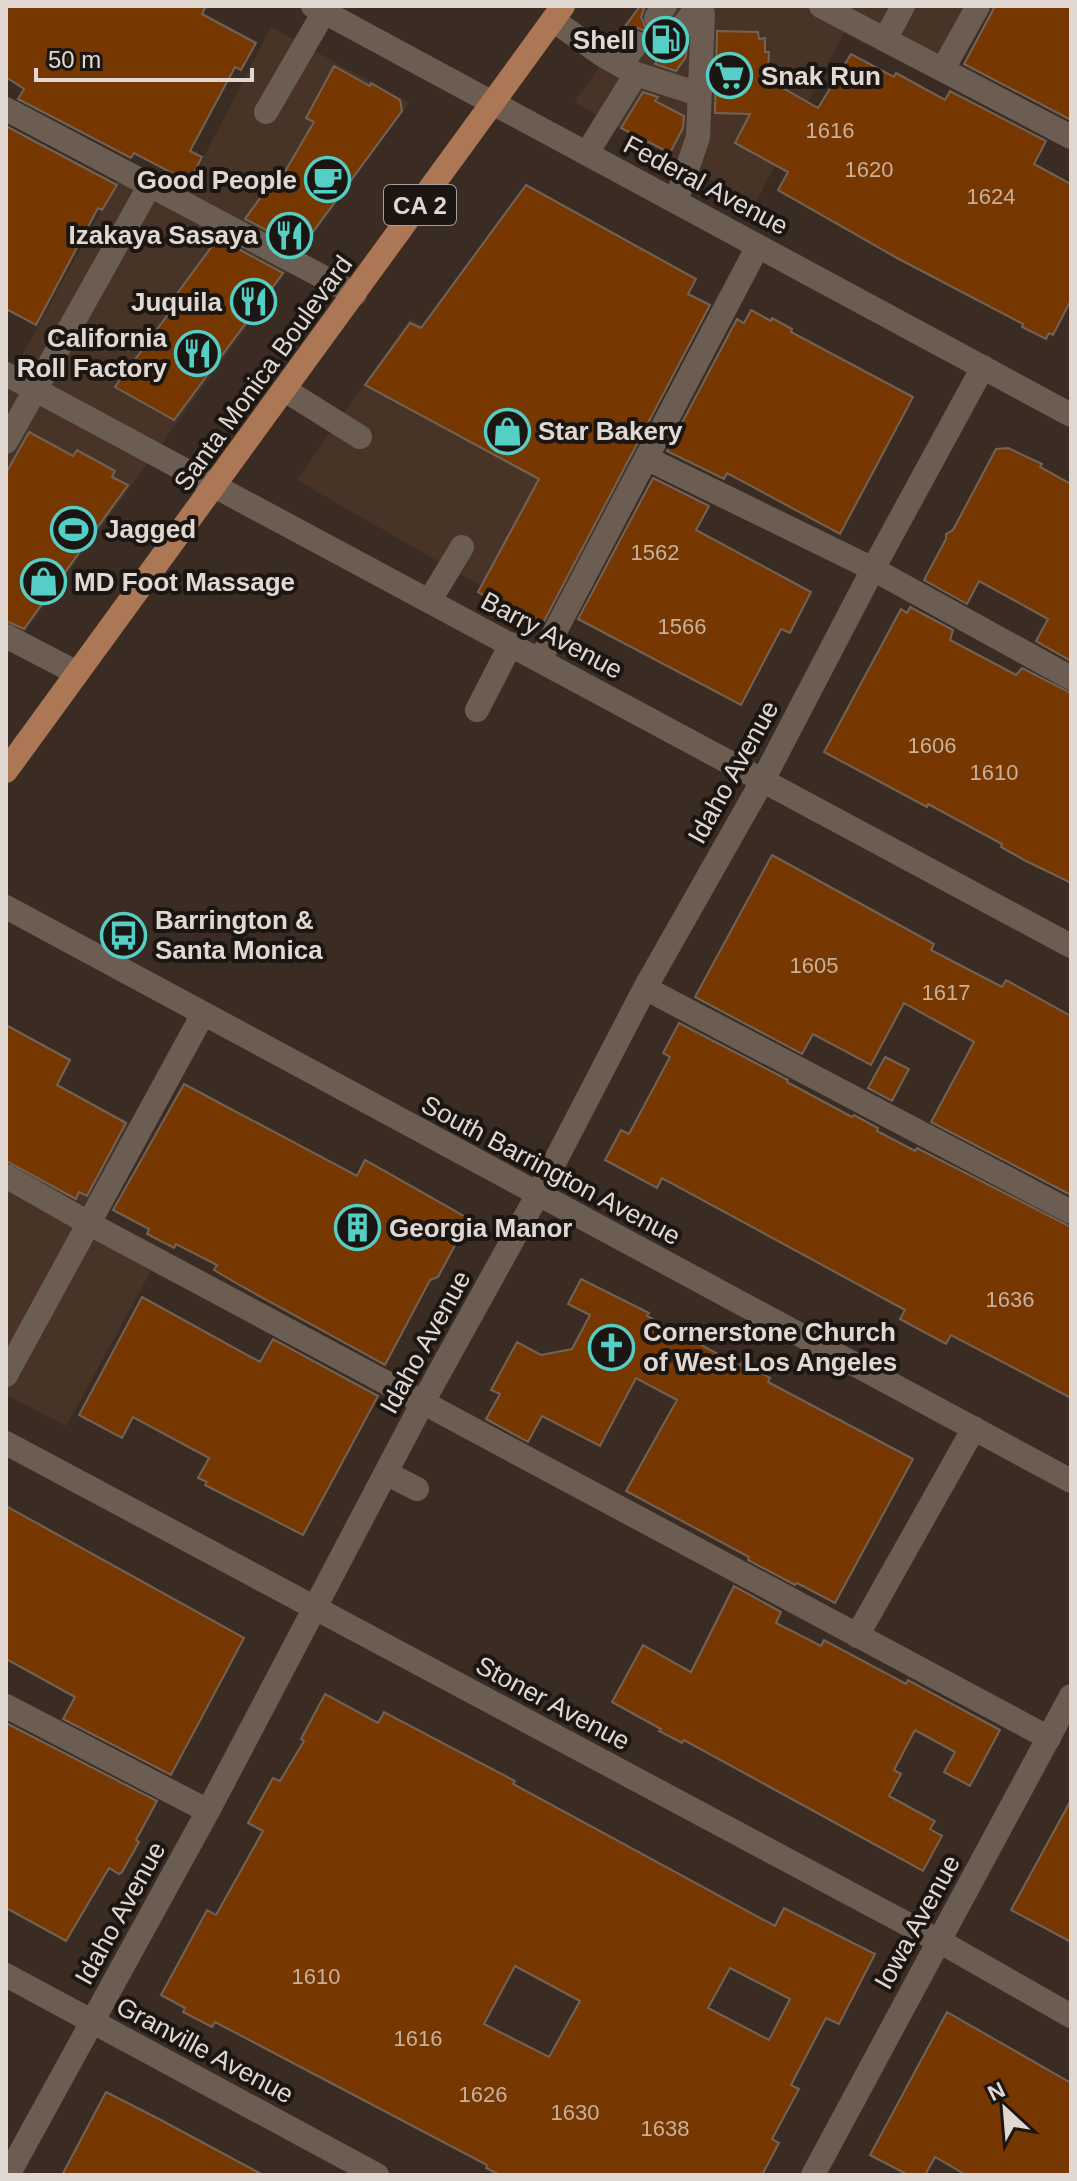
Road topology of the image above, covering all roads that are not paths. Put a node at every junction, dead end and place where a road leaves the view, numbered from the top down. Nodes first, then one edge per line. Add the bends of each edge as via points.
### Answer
1 (821, 6) edge
2 (903, 6) edge
3 (978, 6) edge
4 (695, 7) edge
5 (319, 9) edge
6 (558, 13) edge
7 (677, 33) tunnel mouth
8 (885, 40) junction
9 (638, 63) junction
10 (943, 69) junction
11 (699, 94) junction
12 (494, 103) junction
13 (6, 109) edge
14 (266, 112) dead end
15 (1071, 137) edge
16 (587, 153) junction
17 (150, 185) junction
18 (676, 201) junction
19 (758, 246) junction
20 (355, 294) junction
21 (983, 367) junction
22 (6, 374) edge
23 (36, 390) junction
24 (285, 390) junction
25 (1071, 415) edge
26 (360, 437) dead end
27 (6, 442) edge
28 (648, 459) junction
29 (215, 485) junction
30 (462, 547) dead end
31 (873, 569) junction
32 (430, 600) junction
33 (6, 636) edge
34 (511, 644) junction
35 (540, 660) junction
36 (77, 673) junction
37 (1071, 678) edge
38 (477, 710) dead end
39 (6, 771) edge
40 (763, 780) junction
41 (6, 907) edge
42 (1071, 946) edge
43 (645, 988) junction
44 (203, 1014) junction
45 (6, 1176) edge
46 (538, 1194) junction
47 (1071, 1212) edge
48 (90, 1224) junction
49 (6, 1375) edge
50 (423, 1402) junction
51 (974, 1428) junction
52 (6, 1443) edge
53 (386, 1473) junction
54 (1071, 1481) edge
55 (417, 1489) dead end
56 (316, 1608) junction
57 (857, 1636) junction
58 (1071, 1696) edge
59 (6, 1706) edge
60 (1049, 1738) junction
61 (208, 1811) junction
62 (939, 1941) junction
63 (6, 1975) edge
64 (1071, 2016) edge
65 (92, 2021) junction
66 (8, 2175) edge
67 (377, 2175) edge
68 (813, 2175) edge

1 - 8 street
2 - 8 street
3 - 10 street
4 - 7 street
4 - 11 street via 703,14
5 - 12 street, Federal Avenue
5 - 14 street
6 - 9 street
6 - 12 main road, Santa Monica Boulevard / CA 2
8 - 10 street
9 - 11 street
9 - 16 street
10 - 15 street
11 - 18 street via 698,137
12 - 16 street, Federal Avenue
12 - 20 main road, Santa Monica Boulevard / CA 2
13 - 17 street
16 - 18 street, Federal Avenue
17 - 20 street
17 - 23 street
18 - 19 street, Federal Avenue
19 - 21 street, Federal Avenue
19 - 28 street
20 - 24 main road, Santa Monica Boulevard / CA 2
21 - 25 street, Federal Avenue
21 - 31 street, Idaho Avenue
22 - 23 street, Barry Avenue
23 - 27 street
23 - 29 street, Barry Avenue
24 - 26 street
24 - 29 main road, Santa Monica Boulevard / CA 2
28 - 31 street
28 - 35 street
29 - 32 street, Barry Avenue
29 - 36 main road, Santa Monica Boulevard / CA 2
30 - 32 street
31 - 37 street
31 - 40 street, Idaho Avenue
32 - 34 street, Barry Avenue
33 - 36 street
34 - 35 street, Barry Avenue
34 - 38 street
35 - 40 street, Barry Avenue
36 - 39 main road, Santa Monica Boulevard / CA 2
40 - 42 street, Barry Avenue
40 - 43 street, Idaho Avenue
41 - 44 street, South Barrington Avenue
43 - 46 street, Idaho Avenue
43 - 47 street
44 - 46 street, South Barrington Avenue
44 - 48 street
45 - 48 street
46 - 50 street, Idaho Avenue
46 - 51 street, South Barrington Avenue
48 - 49 street
48 - 50 street
50 - 53 street, Idaho Avenue
50 - 57 street
51 - 54 street, South Barrington Avenue
51 - 57 street
52 - 56 street, Stoner Avenue
53 - 55 street
53 - 56 street, Idaho Avenue
56 - 61 street, Idaho Avenue
56 - 62 street, Stoner Avenue
57 - 60 street
58 - 60 street, Iowa Avenue
59 - 61 street
60 - 62 street, Iowa Avenue
61 - 65 street, Idaho Avenue
62 - 64 street, Stoner Avenue
62 - 68 street, Iowa Avenue
63 - 65 street, Granville Avenue
65 - 66 street, Idaho Avenue
65 - 67 street, Granville Avenue

